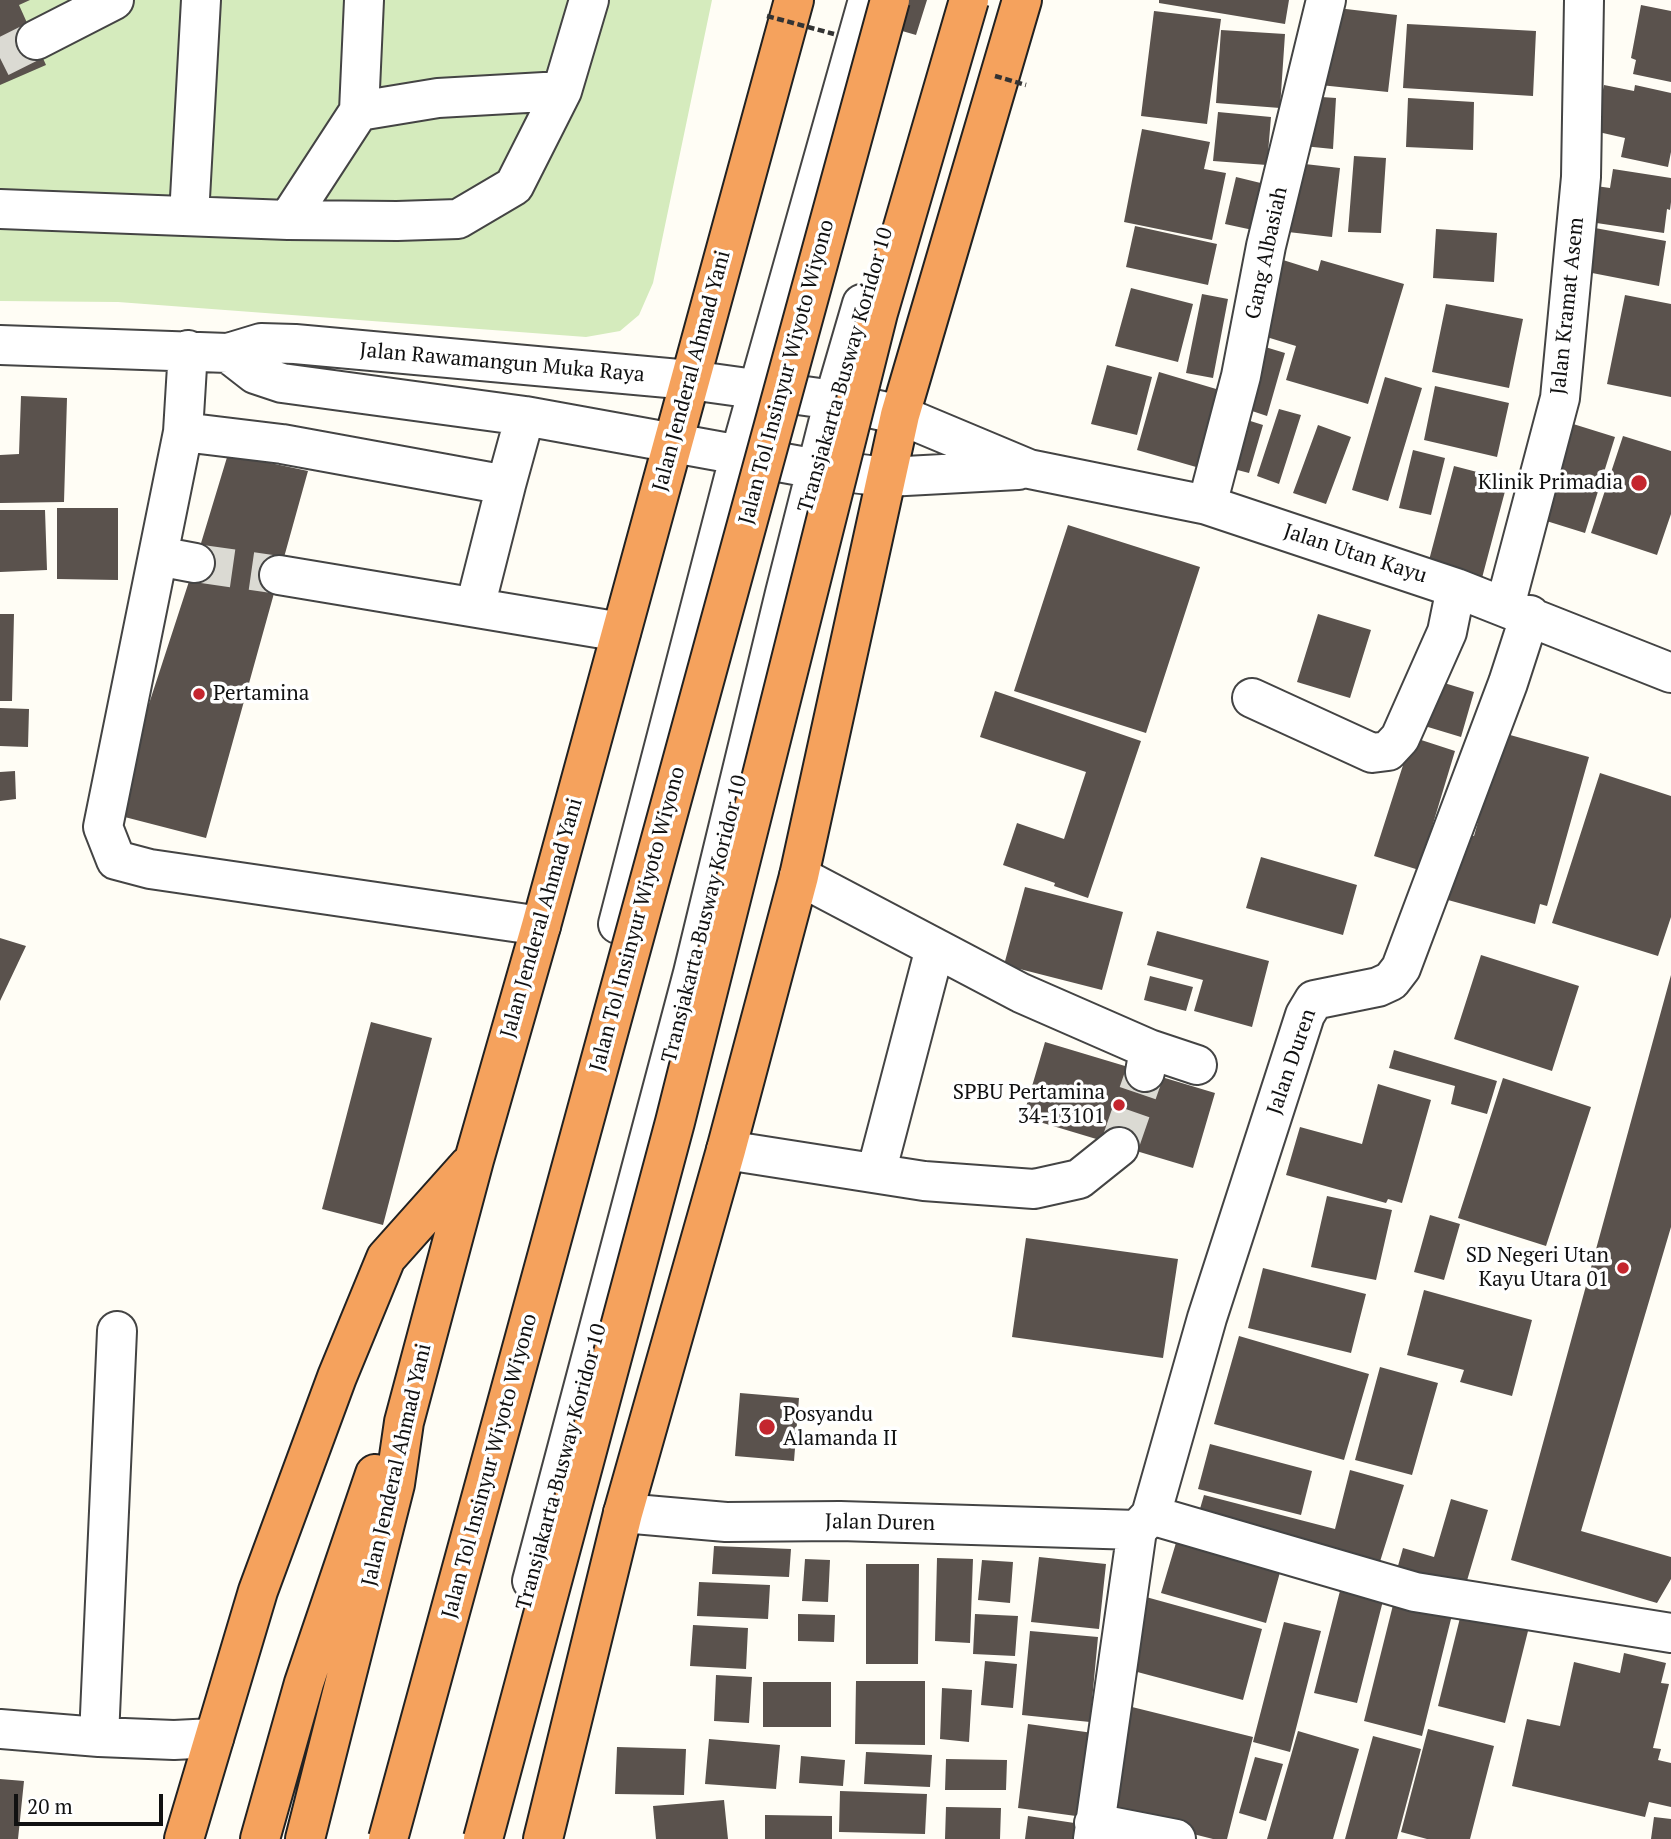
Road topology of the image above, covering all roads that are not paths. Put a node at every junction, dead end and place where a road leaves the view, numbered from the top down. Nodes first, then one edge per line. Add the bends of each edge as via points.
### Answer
1 (114, 0) edge
2 (201, 0) edge
3 (363, 0) edge
4 (589, 0) edge
5 (794, 0) edge
6 (868, 0) edge
7 (890, 0) edge
8 (951, 0) edge
9 (969, 0) edge
10 (1022, 0) edge
11 (1326, 0) edge
12 (1575, 1) edge
13 (36, 40) tunnel mouth
14 (562, 91) junction
15 (359, 111) junction
16 (0, 209) edge
17 (189, 216) junction
18 (288, 220) junction
19 (0, 345) edge
20 (188, 350) junction
21 (228, 353) junction
22 (690, 380) junction
23 (758, 390) junction
24 (834, 400) junction
25 (900, 415) junction
26 (525, 416) junction
27 (183, 432) junction
28 (672, 442) junction
29 (740, 454) junction
30 (817, 469) junction
31 (1029, 469) junction
32 (887, 477) junction
33 (506, 485) junction
34 (1207, 505) junction
35 (158, 556) junction
36 (195, 563) tunnel mouth
37 (279, 575) tunnel mouth
38 (1456, 588) junction
39 (475, 607) junction
40 (1517, 611) junction
41 (621, 632) junction
42 (1671, 673) edge
43 (1252, 698) dead end
44 (799, 876) junction
45 (541, 926) junction
46 (935, 948) junction
47 (1197, 1065) dead end
48 (1119, 1147) tunnel mouth
49 (726, 1150) junction
50 (474, 1160) junction
51 (876, 1174) junction
52 (117, 1331) dead end
53 (404, 1422) junction
54 (623, 1513) junction
55 (1144, 1523) junction
56 (1671, 1633) edge
57 (0, 1729) edge
58 (99, 1737) junction
59 (214, 1738) junction
60 (1094, 1831) edge
61 (184, 1839) edge
62 (260, 1839) edge
63 (305, 1839) edge
64 (372, 1839) edge
65 (388, 1839) edge
66 (464, 1839) edge
67 (483, 1839) edge
68 (543, 1839) edge
69 (1176, 1839) edge

1 - 13 street
2 - 17 street
3 - 15 street
4 - 14 street
5 - 22 highway, Jalan Jenderal Ahmad Yani
6 - 23 street
7 - 65 highway, Jalan Tol Insinyur Wiyoto Wiyono, bridge
8 - 24 street, Transjakarta Busway Koridor 10
9 - 67 highway, bridge via 878,313 675,1122
10 - 25 highway
11 - 34 street, Gang Albasiah via 1266,246 1241,376
12 - 40 street, Jalan Kramat Asem via 1581,177 1560,398
14 - 15 street via 439,98
14 - 18 street via 514,186 458,219
15 - 18 street
16 - 17 street
17 - 18 street
19 - 20 street, Jalan Rawamangun Muka Raya
20 - 21 street, Jalan Rawamangun Muka Raya
20 - 27 street
21 - 22 street, Jalan Rawamangun Muka Raya via 261,343 295,344
21 - 26 street, Jalan Rawamangun Muka Raya via 255,374 282,383
22 - 23 street, Jalan Rawamangun Muka Raya
22 - 28 highway, Jalan Jenderal Ahmad Yani
23 - 24 street, Jalan Rawamangun Muka Raya
23 - 29 street
24 - 25 street, Jalan Rawamangun Muka Raya
24 - 30 street, Transjakarta Busway Koridor 10
25 - 31 street, Jalan Utan Kayu
25 - 32 highway
26 - 28 street, Jalan Rawamangun Muka Raya
26 - 33 street
27 - 33 street via 282,444
27 - 35 street
28 - 29 street, Jalan Rawamangun Muka Raya
28 - 41 highway, Jalan Jenderal Ahmad Yani
29 - 30 street, Jalan Rawamangun Muka Raya
29 - 64 street via 681,690
30 - 32 street, Jalan Rawamangun Muka Raya
30 - 66 street, Transjakarta Busway Koridor 10 via 693,974
31 - 32 street, Jalan Utan Kayu
31 - 34 street, Jalan Utan Kayu
32 - 44 highway
33 - 39 street
34 - 38 street, Jalan Utan Kayu
35 - 36 street
35 - 45 street via 103,827 116,860 150,869
37 - 39 street
38 - 40 street, Jalan Utan Kayu
38 - 43 street via 1447,632 1400,738 1388,751 1372,753
39 - 41 street
40 - 42 street, Jalan Utan Kayu
40 - 55 street, Jalan Duren via 1508,683 1401,968 1391,981 1378,987 1314,1000 1305,1016
41 - 45 highway, Jalan Jenderal Ahmad Yani
44 - 46 street
44 - 49 highway
45 - 50 highway, Jalan Jenderal Ahmad Yani
46 - 47 street via 1147,1061
46 - 51 street
48 - 51 street via 1079,1179 1034,1189
49 - 51 street
49 - 54 highway
50 - 53 highway, Jalan Jenderal Ahmad Yani
50 - 59 highway via 386,1258 258,1591
52 - 58 street
53 - 62 highway via 372,1479 304,1683
53 - 63 highway, Jalan Jenderal Ahmad Yani via 395,1483
54 - 55 street, Jalan Duren via 726,1522
54 - 68 highway
55 - 56 street via 1415,1592
55 - 60 street, Jalan Duren
57 - 58 street
58 - 59 street
59 - 61 highway
60 - 69 street

